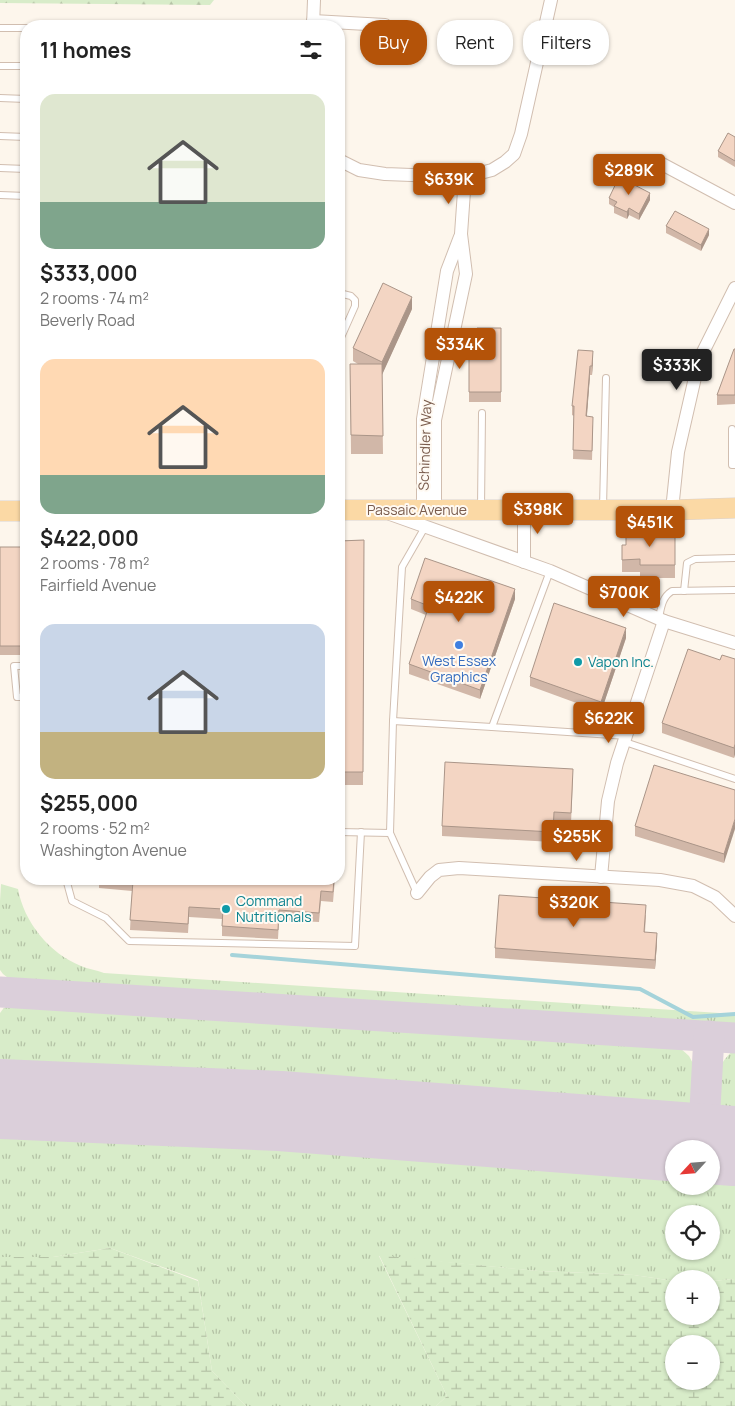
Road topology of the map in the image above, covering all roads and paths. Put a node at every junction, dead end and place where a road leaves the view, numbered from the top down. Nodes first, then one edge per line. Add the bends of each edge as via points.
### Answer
1 (314, 0) edge
2 (551, 0) edge
3 (313, 20) edge
4 (345, 24) edge
5 (360, 24) edge
6 (0, 28) edge
7 (20, 28) edge
8 (0, 66) edge
9 (20, 66) edge
10 (0, 98) edge
11 (20, 99) edge
12 (0, 136) edge
13 (20, 137) edge
14 (345, 163) edge
15 (662, 164) dead end
16 (0, 168) edge
17 (20, 168) edge
18 (465, 177) junction
19 (0, 196) edge
20 (20, 196) edge
21 (735, 203) edge
22 (461, 234) junction
23 (735, 288) edge
24 (345, 294) edge
25 (345, 328) edge
26 (606, 378) dead end
27 (482, 412) dead end
28 (732, 429) dead end
29 (735, 465) edge
30 (735, 508) edge
31 (524, 509) junction
32 (604, 509) junction
33 (345, 510) edge
34 (481, 510) junction
35 (672, 510) junction
36 (0, 511) edge
37 (20, 511) edge
38 (428, 515) junction
39 (735, 558) edge
40 (524, 562) junction
41 (550, 571) junction
42 (735, 590) edge
43 (684, 591) junction
44 (661, 620) junction
45 (735, 643) edge
46 (20, 666) edge
47 (20, 697) edge
48 (393, 721) junction
49 (492, 727) junction
50 (626, 739) junction
51 (735, 779) edge
52 (345, 832) edge
53 (361, 832) junction
54 (390, 833) junction
55 (601, 877) junction
56 (68, 885) edge
57 (417, 893) joint
58 (735, 916) edge

1 - 3 street
2 - 18 street via 514,154 492,170
4 - 5 street
6 - 7 lane
8 - 9 lane
10 - 11 lane
12 - 13 lane
14 - 18 street via 359,170 385,174
15 - 21 street
16 - 17 lane
18 - 22 street, Schindler Way
19 - 20 lane
22 - 38 street, Schindler Way via 466,274 435,420
22 - 38 street, Schindler Way via 447,271 423,418
23 - 35 street via 699,360 678,452
24 - 25 lane via 351,296 355,306
26 - 32 lane
27 - 34 lane
28 - 29 lane via 732,465
30 - 35 main road, Passaic Avenue
31 - 32 main road, Passaic Avenue
31 - 34 main road, Passaic Avenue
31 - 40 street
32 - 35 main road, Passaic Avenue
33 - 38 main road, Passaic Avenue via 376,509
34 - 38 main road, Passaic Avenue
36 - 37 main road
38 - 40 street
38 - 48 lane via 402,567
39 - 43 lane via 695,559 687,563
40 - 41 street
41 - 44 street
41 - 49 lane
42 - 43 lane
43 - 44 lane via 666,594
44 - 45 street
44 - 50 street
46 - 47 lane via 14,666 17,697
48 - 49 lane
48 - 54 lane
49 - 50 lane
50 - 51 lane
50 - 55 street via 608,801
52 - 53 lane
53 - 54 lane
53 - 56 lane via 355,946 129,941 106,918 72,901
54 - 57 lane
55 - 57 street via 459,868 439,870
55 - 58 street via 660,880 693,886 715,898

